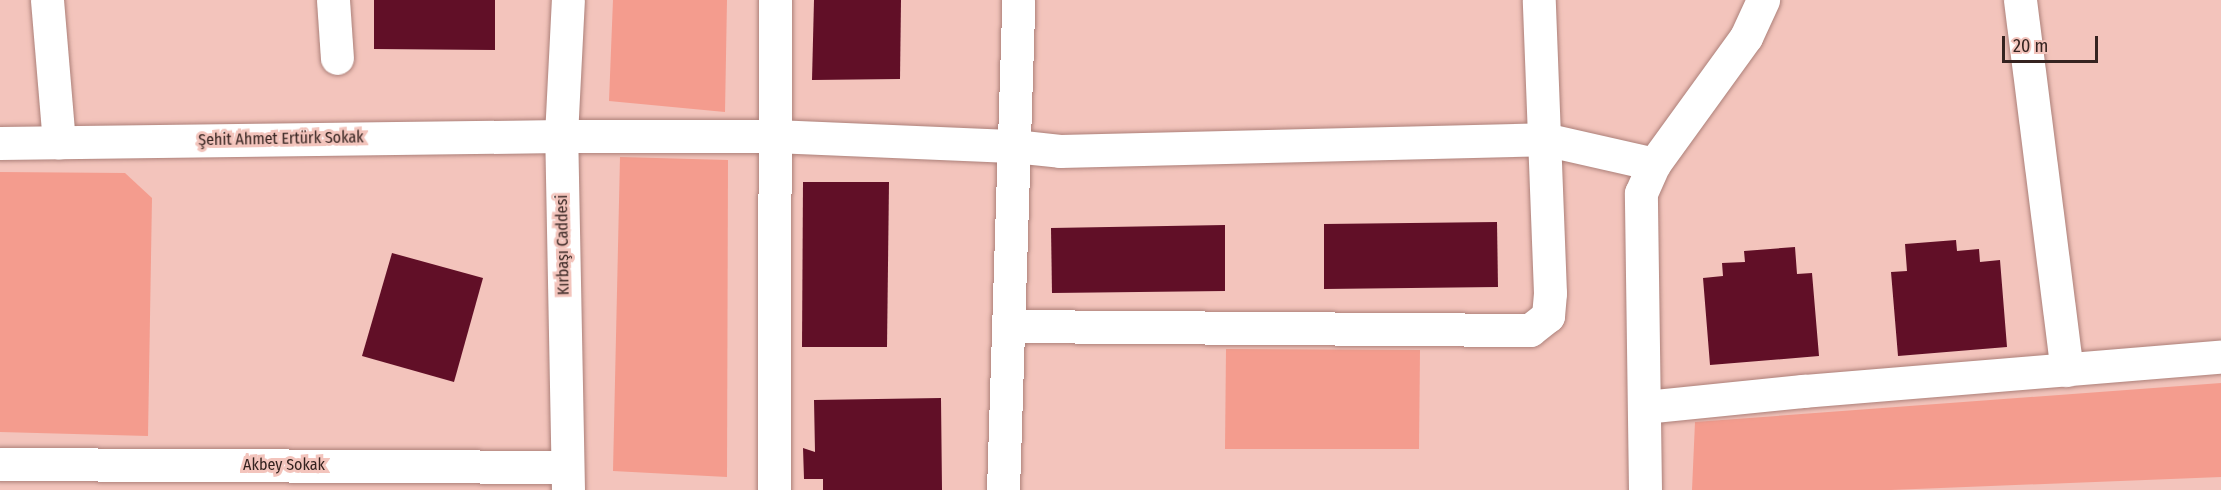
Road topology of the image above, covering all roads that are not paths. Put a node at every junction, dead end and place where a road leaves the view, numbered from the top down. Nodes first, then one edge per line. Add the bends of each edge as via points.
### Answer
1 (47, 0) edge
2 (333, 0) edge
3 (568, 0) edge
4 (775, 0) edge
5 (1018, 0) edge
6 (1539, 0) edge
7 (1763, 0) edge
8 (2020, 0) edge
9 (337, 58) dead end
10 (561, 136) junction
11 (774, 136) junction
12 (1544, 139) junction
13 (59, 142) junction
14 (0, 143) edge
15 (1014, 146) junction
16 (1654, 164) junction
17 (1008, 326) junction
18 (2221, 357) edge
19 (2067, 370) junction
20 (1645, 407) junction
21 (0, 464) edge
22 (567, 479) edge
23 (774, 490) edge
24 (1003, 490) edge
25 (1645, 490) edge

1 - 13 street
2 - 9 street
3 - 10 street, Kırbaşı Caddesi
4 - 11 street
5 - 15 street
6 - 12 street
7 - 16 street via 1746,37
8 - 19 street
10 - 11 street, Şehit Ahmet Ertürk Sokak
10 - 13 street, Şehit Ahmet Ertürk Sokak
10 - 22 street, Kırbaşı Caddesi
11 - 15 street, Şehit Ahmet Ertürk Sokak
11 - 23 street
12 - 15 street, Şehit Ahmet Ertürk Sokak via 1060,151
12 - 16 street, Şehit Ahmet Ertürk Sokak
12 - 17 street via 1550,294 1548,316 1530,330
13 - 14 street, Şehit Ahmet Ertürk Sokak
15 - 17 street
16 - 20 street via 1641,193
17 - 24 street
18 - 19 street
19 - 20 street
20 - 25 street
21 - 22 street, Akbey Sokak

